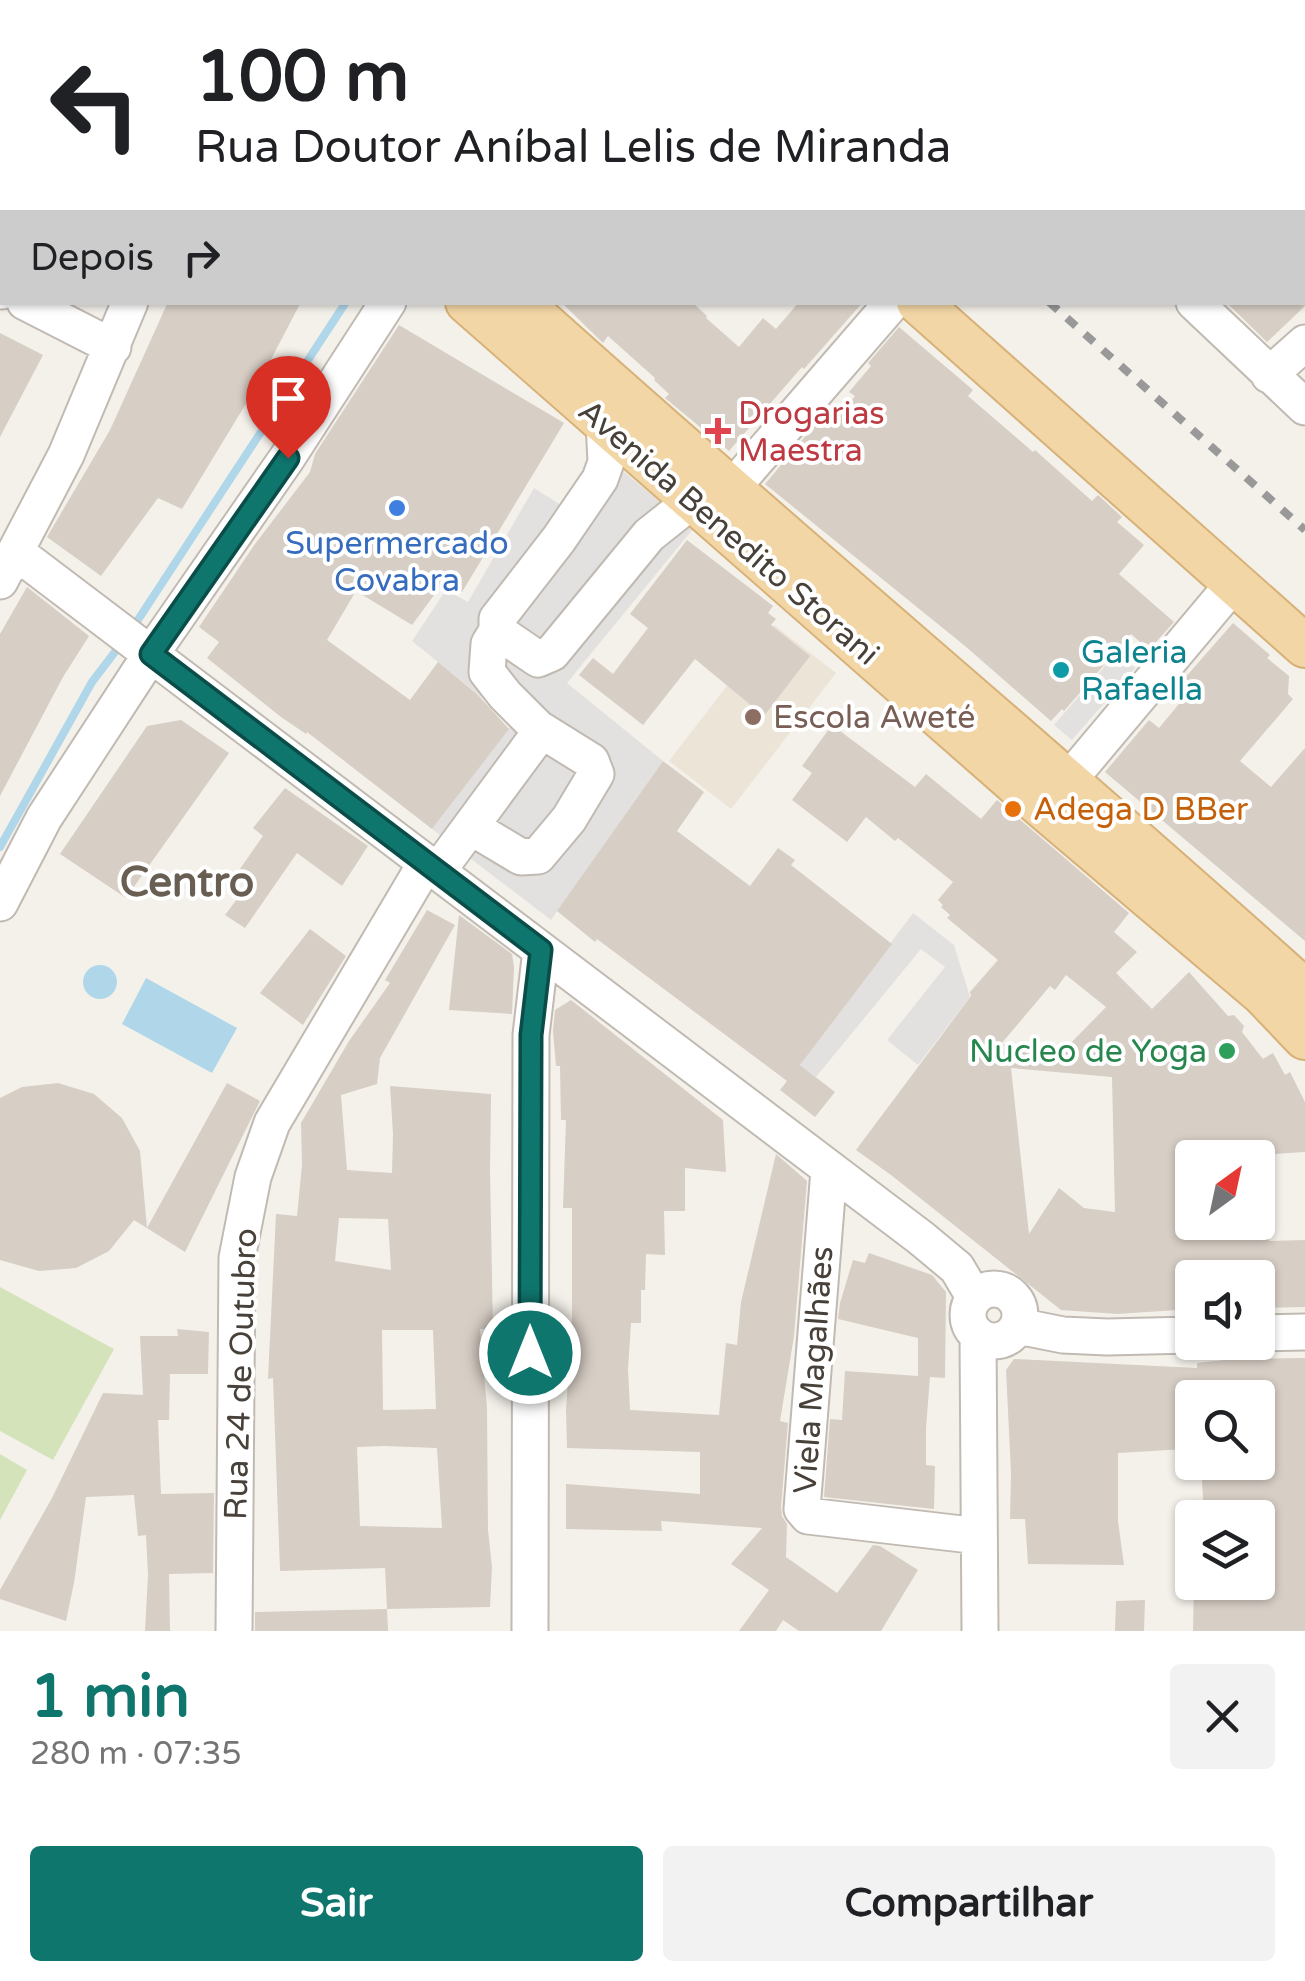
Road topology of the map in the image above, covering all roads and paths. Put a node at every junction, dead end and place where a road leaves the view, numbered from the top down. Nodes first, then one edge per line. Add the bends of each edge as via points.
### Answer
1 (31, 305) edge
2 (129, 305) edge
3 (386, 305) edge
4 (471, 305) edge
5 (523, 305) edge
6 (889, 305) edge
7 (921, 305) edge
8 (1197, 305) edge
9 (1305, 343) edge
10 (113, 347) junction
11 (1270, 375) junction
12 (1305, 407) edge
13 (604, 422) junction
14 (711, 502) junction
15 (8, 566) edge
16 (1235, 582) junction
17 (496, 631) junction
18 (1305, 646) edge
19 (151, 654) junction
20 (538, 728) junction
21 (1056, 795) junction
22 (470, 827) junction
23 (432, 868) junction
24 (0, 903) edge
25 (541, 950) junction
26 (1305, 992) edge
27 (1305, 1038) edge
28 (829, 1170) junction
29 (974, 1297) junction
30 (1018, 1326) junction
31 (1305, 1332) edge
32 (1275, 1333) edge
33 (978, 1335) junction
34 (1175, 1335) edge
35 (979, 1536) junction
36 (234, 1631) edge
37 (530, 1631) edge
38 (980, 1631) edge

1 - 10 street
2 - 10 street
3 - 19 street
4 - 13 main road, Avenida Benedito Storani
5 - 14 main road, Avenida Benedito Storani
6 - 14 street
7 - 16 main road
8 - 11 street
9 - 11 street
10 - 15 street
11 - 12 street
13 - 14 main road, Avenida Benedito Storani
13 - 17 street via 600,479 497,620
14 - 17 street via 649,535 552,653 538,659
14 - 21 main road, Avenida Benedito Storani
15 - 19 street
16 - 18 main road
16 - 21 street
17 - 20 street via 487,672
19 - 23 street
19 - 24 street via 44,818
20 - 22 street, Rua 24 de Outubro
20 - 22 street via 591,761 596,774 569,818 538,856 521,857
21 - 26 main road, Avenida Benedito Storani
21 - 27 main road, Avenida Benedito Storani
22 - 23 street, Rua 24 de Outubro
23 - 25 street
23 - 36 street, Rua 24 de Outubro via 272,1124 253,1177 238,1258
25 - 28 street
25 - 37 street via 531,1035
28 - 29 street via 958,1268
28 - 35 street, Viela Magalhães via 802,1509 808,1516
29 - 30 street via 988,1289 1012,1296 1020,1310
29 - 33 street via 968,1321
30 - 33 street via 1000,1340
30 - 34 street via 1078,1336
31 - 32 street
33 - 35 street
35 - 38 street

